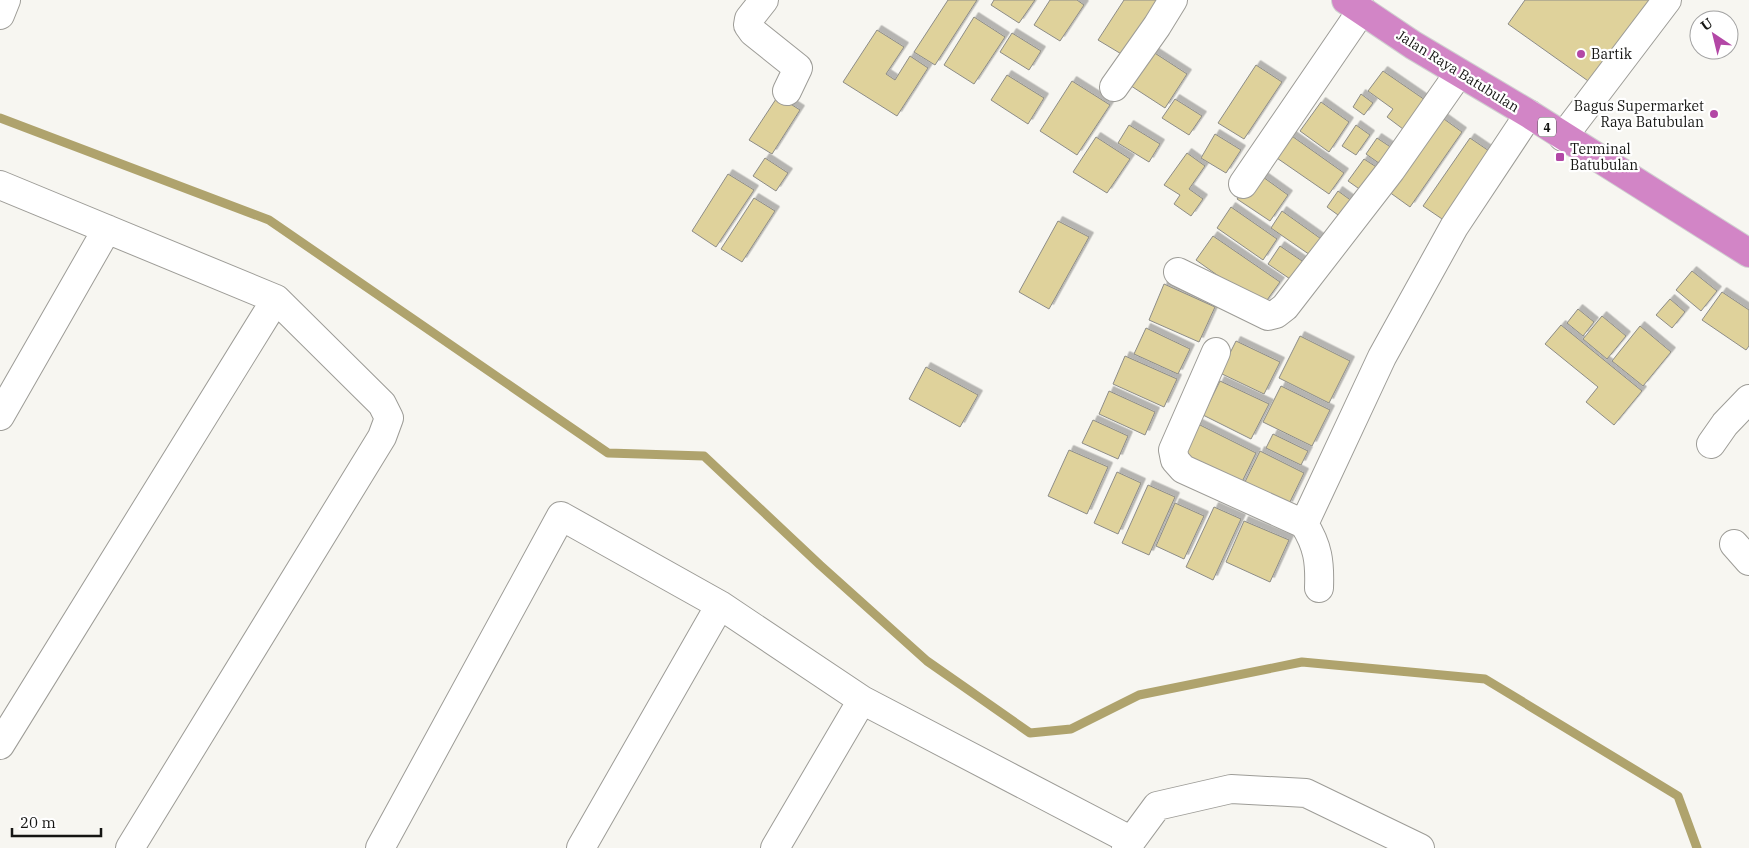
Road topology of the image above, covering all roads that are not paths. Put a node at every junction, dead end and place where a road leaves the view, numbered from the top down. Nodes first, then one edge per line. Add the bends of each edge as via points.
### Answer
1 (6, 0) edge
2 (764, 0) edge
3 (1173, 0) edge
4 (1666, 0) edge
5 (1354, 5) edge
6 (0, 16) edge
7 (1459, 73) junction
8 (1114, 87) dead end
9 (787, 91) dead end
10 (1529, 114) junction
11 (1564, 137) junction
12 (1243, 184) dead end
13 (0, 186) edge
14 (107, 228) junction
15 (1749, 252) edge
16 (1178, 272) dead end
17 (276, 299) junction
18 (1216, 352) dead end
19 (1749, 399) edge
20 (0, 416) edge
21 (1712, 444) dead end
22 (1304, 524) junction
23 (1319, 588) dead end
24 (720, 606) junction
25 (862, 700) junction
26 (0, 745) edge
27 (1128, 844) edge
28 (130, 848) edge
29 (380, 848) edge
30 (581, 848) edge
31 (775, 848) edge
32 (1420, 848) edge

1 - 6 street
2 - 9 street via 748,25 752,32 798,68
3 - 8 street
4 - 11 street
5 - 7 highway, Jalan Raya Batubulan / 4
5 - 12 street
7 - 10 highway, Jalan Raya Batubulan / 4
7 - 16 street via 1340,238 1276,314 1268,316
10 - 11 highway, Jalan Raya Batubulan / 4
10 - 22 street via 1454,227 1382,357
11 - 15 highway, Jalan Raya Batubulan / 4
13 - 14 street
14 - 17 street
14 - 20 street
17 - 26 street
17 - 28 street via 382,404 389,418 382,437
18 - 22 street via 1173,450 1174,460 1183,469
19 - 21 street via 1725,424
22 - 23 street via 1318,549
24 - 25 street
24 - 29 street via 561,516
24 - 30 street
25 - 27 street
25 - 31 street
27 - 32 street via 1157,806 1231,789 1306,793

